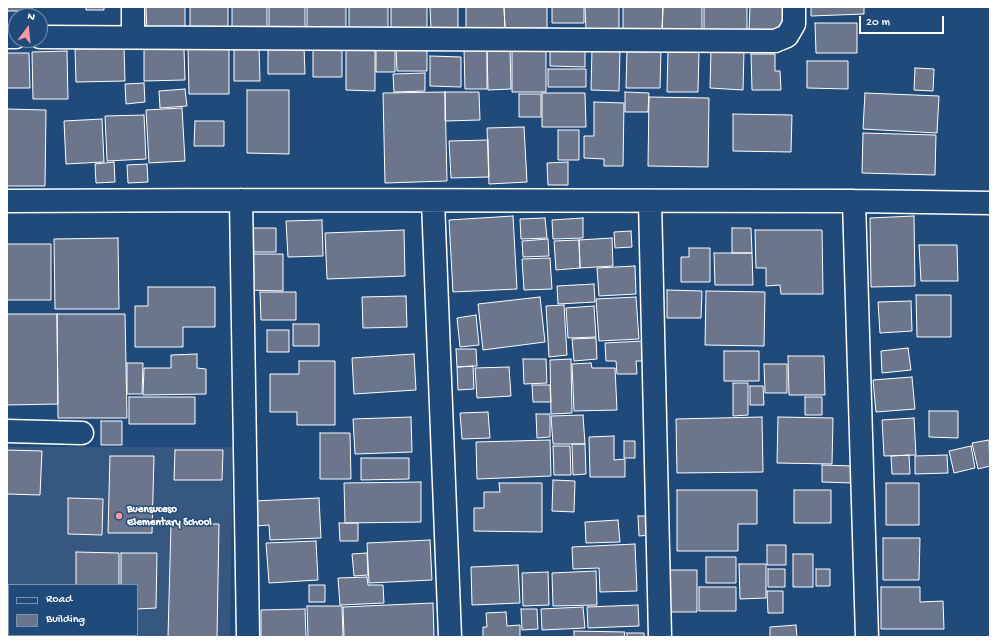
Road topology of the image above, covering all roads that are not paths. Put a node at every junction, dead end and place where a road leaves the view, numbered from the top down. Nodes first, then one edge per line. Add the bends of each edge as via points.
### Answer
1 (133, 7) edge
2 (794, 7) edge
3 (133, 36) junction
4 (48, 37) edge
5 (241, 200) junction
6 (7, 201) edge
7 (433, 201) junction
8 (650, 201) junction
9 (854, 201) junction
10 (990, 203) edge
11 (7, 431) edge
12 (82, 433) dead end
13 (248, 637) edge
14 (450, 637) edge
15 (660, 637) edge
16 (867, 637) edge

1 - 3 street
2 - 3 street via 794,24 791,30 787,36 775,41
3 - 4 street
5 - 6 street
5 - 7 street
5 - 13 street
7 - 8 street
7 - 14 street
8 - 9 street
8 - 15 street
9 - 10 street
9 - 16 street
11 - 12 street

